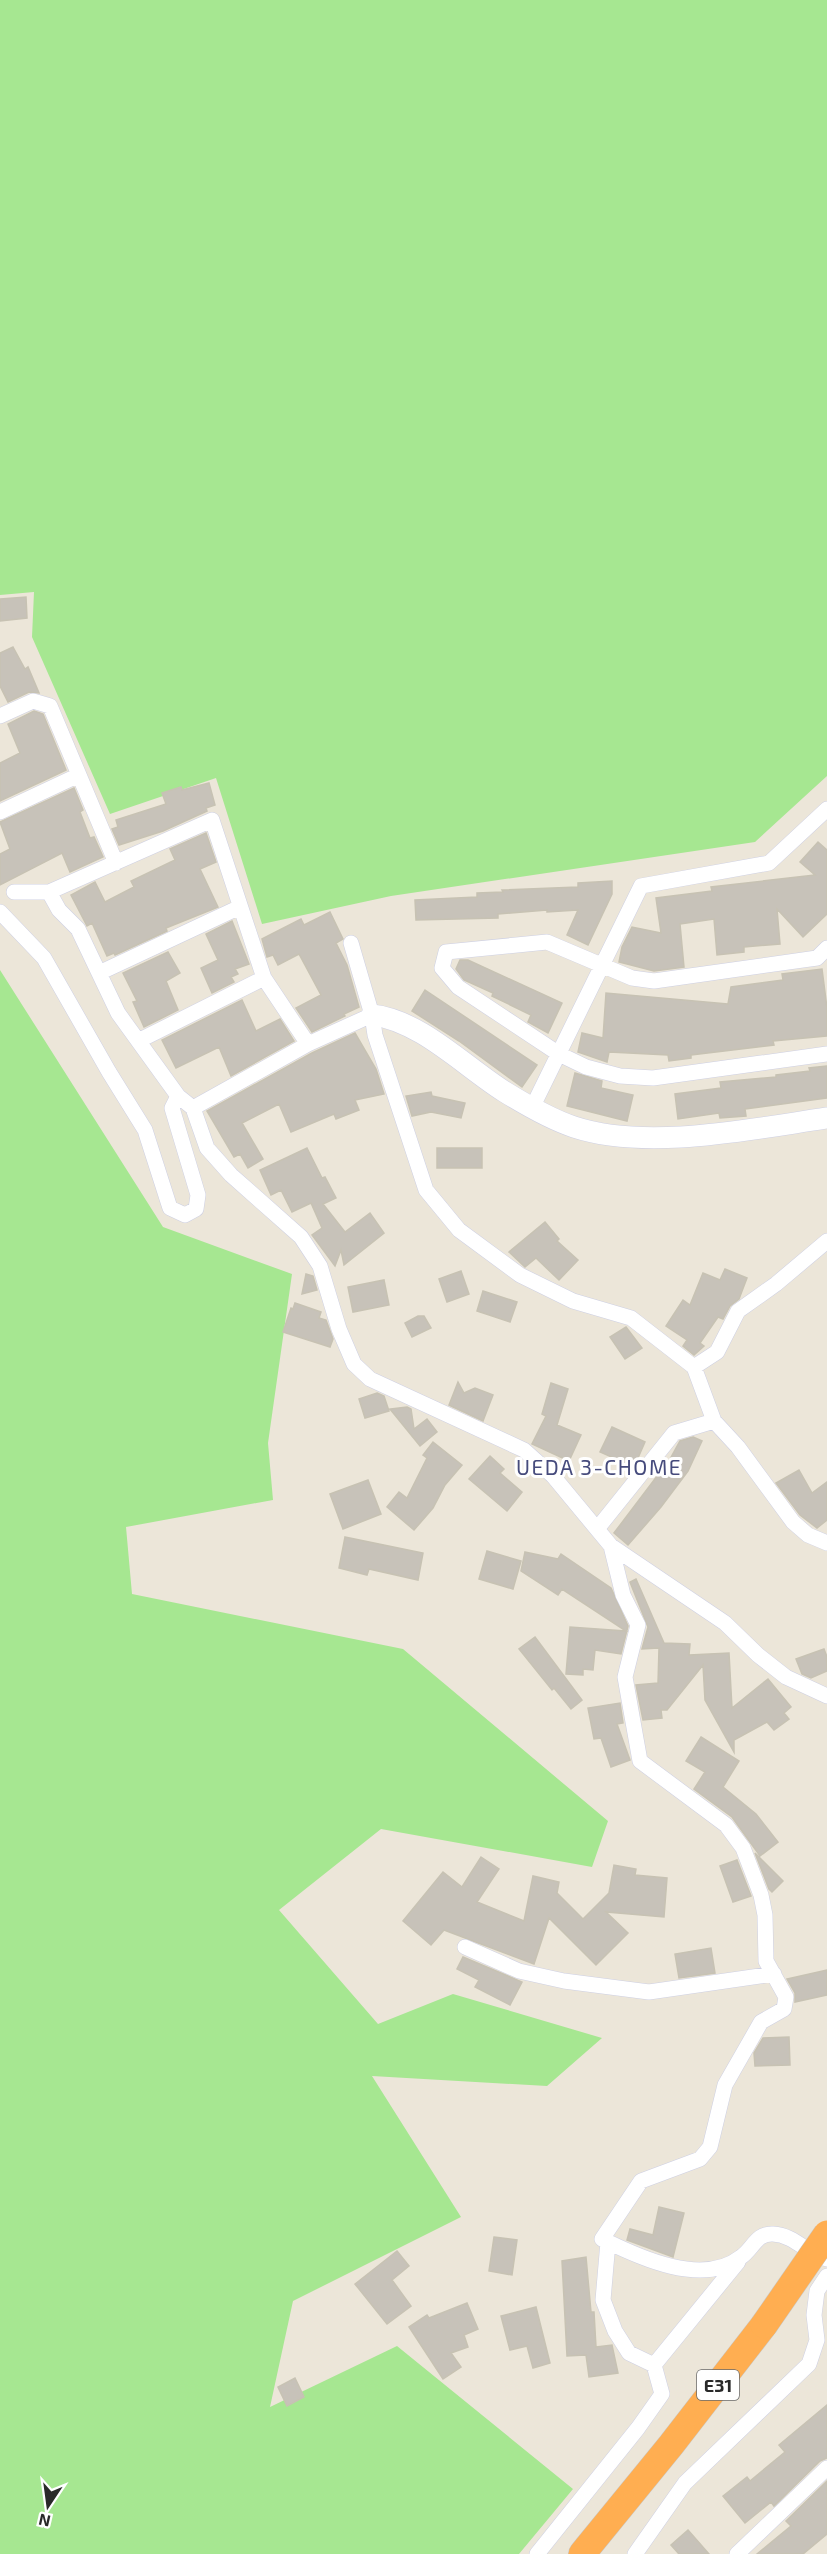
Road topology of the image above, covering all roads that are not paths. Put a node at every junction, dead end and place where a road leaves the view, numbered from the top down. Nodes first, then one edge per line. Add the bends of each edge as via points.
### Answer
1 (0, 716) edge
2 (79, 775) junction
3 (827, 809) edge
4 (0, 812) edge
5 (116, 863) junction
6 (14, 892) dead end
7 (49, 892) junction
8 (240, 907) junction
9 (0, 912) edge
10 (351, 943) dead end
11 (827, 948) edge
12 (602, 966) junction
13 (99, 973) junction
14 (264, 978) junction
15 (372, 1015) junction
16 (138, 1041) junction
17 (308, 1044) junction
18 (559, 1054) junction
19 (827, 1054) edge
20 (178, 1096) junction
21 (192, 1108) junction
22 (532, 1108) junction
23 (827, 1118) edge
24 (827, 1240) edge
25 (694, 1367) junction
26 (714, 1420) junction
27 (597, 1529) junction
28 (827, 1543) edge
29 (611, 1546) junction
30 (827, 1696) edge
31 (465, 1947) dead end
32 (774, 1974) junction
33 (827, 2234) edge
34 (608, 2242) junction
35 (743, 2256) junction
36 (827, 2259) edge
37 (827, 2276) edge
38 (654, 2365) junction
39 (671, 2445) junction
40 (827, 2468) edge
41 (641, 2552) edge
42 (537, 2554) edge
43 (582, 2554) edge
44 (595, 2554) edge
45 (737, 2554) edge

1 - 2 street via 33,701 50,706
2 - 4 street
2 - 5 street
3 - 12 street via 769,863 641,886
5 - 7 street
5 - 8 street via 212,820
6 - 7 street
7 - 13 street via 59,910 78,929
8 - 13 street
8 - 14 street
9 - 20 street via 44,958 145,1130 170,1208 185,1215 196,1209 198,1195 172,1108
10 - 15 street
11 - 12 street via 817,958 654,981 632,978
12 - 18 street
12 - 18 street via 547,942 446,952 442,968 458,987
13 - 16 street via 118,1013
14 - 16 street
14 - 17 street
15 - 17 street
15 - 22 street via 409,1026
15 - 25 street via 375,1035 426,1190 459,1230 520,1275 573,1301 631,1317
16 - 20 street
17 - 21 street
18 - 19 street via 586,1067 620,1076 653,1078
18 - 22 street
20 - 21 street
21 - 27 street via 207,1148 231,1175 301,1237 320,1266 354,1364 370,1379 524,1450 553,1476
22 - 23 street via 573,1127 646,1138
24 - 25 street via 738,1311 717,1352
25 - 26 street
26 - 27 street via 674,1433
26 - 28 street via 793,1522 808,1535
27 - 29 street
29 - 30 street via 725,1623 786,1677
29 - 32 street via 623,1595 638,1626 625,1677 640,1761 726,1825 743,1848 761,1896 766,1961
31 - 32 street via 519,1971 650,1992
32 - 34 street via 786,1997 783,2009 761,2022 725,2085 710,2147 700,2160 640,2181 602,2239
33 - 39 highway, E31, bridge via 764,2325
34 - 35 street via 647,2261 677,2267 727,2267
34 - 38 street via 603,2300 629,2353
35 - 36 street via 759,2237 773,2234 794,2240
35 - 38 street
37 - 41 street via 817,2291 816,2340 809,2364 685,2483
38 - 42 street via 662,2394
39 - 43 highway, E31
39 - 44 highway, E31
40 - 45 street

